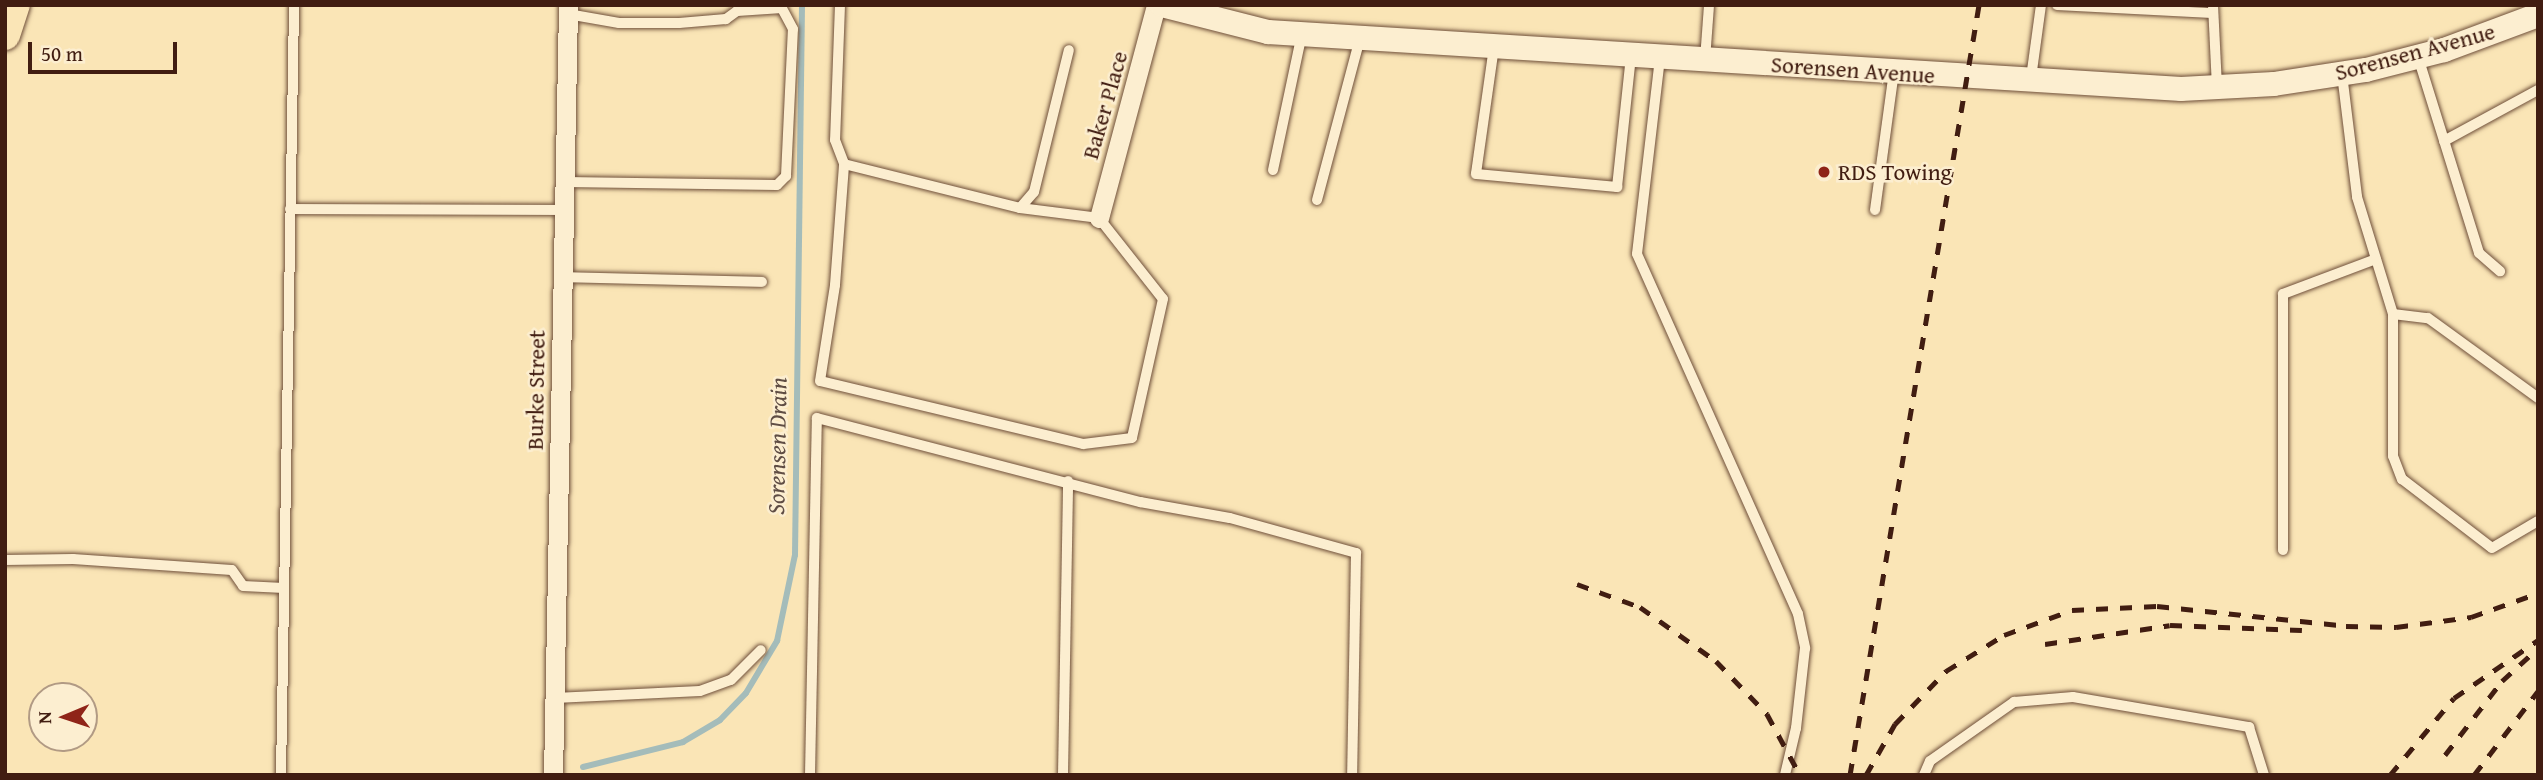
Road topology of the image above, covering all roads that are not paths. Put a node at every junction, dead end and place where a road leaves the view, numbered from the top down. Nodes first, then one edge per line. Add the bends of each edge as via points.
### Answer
1 (15, 5) edge
2 (293, 5) edge
3 (840, 5) edge
4 (1156, 5) edge
5 (1162, 5) edge
6 (1709, 5) edge
7 (2041, 5) edge
8 (2057, 5) edge
9 (2212, 9) edge
10 (568, 10) edge
11 (2538, 15) edge
12 (1303, 34) junction
13 (5, 35) edge
14 (1360, 38) junction
15 (1494, 47) junction
16 (1069, 50) dead end
17 (1631, 55) junction
18 (1660, 57) junction
19 (2417, 57) junction
20 (1705, 60) junction
21 (1894, 72) junction
22 (2342, 74) junction
23 (2031, 81) junction
24 (2217, 87) junction
25 (2538, 90) edge
26 (2444, 141) junction
27 (844, 164) junction
28 (1273, 170) dead end
29 (565, 183) junction
30 (1317, 200) dead end
31 (1020, 208) junction
32 (290, 209) junction
33 (564, 210) junction
34 (1875, 210) dead end
35 (1099, 218) junction
36 (2376, 259) junction
37 (2500, 271) dead end
38 (563, 277) junction
39 (762, 282) dead end
40 (2393, 314) junction
41 (2538, 398) edge
42 (1068, 481) junction
43 (2538, 521) edge
44 (2283, 550) dead end
45 (5, 559) edge
46 (284, 587) junction
47 (761, 650) dead end
48 (555, 698) junction
49 (281, 775) edge
50 (553, 775) edge
51 (810, 775) edge
52 (1063, 775) edge
53 (1352, 775) edge
54 (1785, 775) edge
55 (1924, 775) edge
56 (2264, 775) edge

1 - 13 main road
2 - 32 lane
3 - 27 lane via 835,141
4 - 35 street, Baker Place
5 - 12 street, Sorensen Avenue via 1223,23
6 - 20 lane
7 - 23 lane
8 - 9 lane
9 - 24 lane
10 - 29 street, Burke Street
10 - 29 lane via 620,23 679,23 726,19 737,10 782,8 793,29 786,176 778,185
11 - 19 street, Sorensen Avenue
12 - 14 street, Sorensen Avenue
12 - 28 lane
14 - 15 street, Sorensen Avenue
14 - 30 lane
15 - 17 street, Sorensen Avenue
15 - 17 lane via 1476,174 1617,187
16 - 31 lane via 1034,192
17 - 18 street, Sorensen Avenue
18 - 20 street, Sorensen Avenue
18 - 54 lane via 1637,254 1798,614 1805,648 1796,728
19 - 22 street, Sorensen Avenue
19 - 26 lane
20 - 21 street, Sorensen Avenue
21 - 23 street, Sorensen Avenue
21 - 34 lane
22 - 24 street, Sorensen Avenue
22 - 36 lane via 2357,197
23 - 24 street, Sorensen Avenue
25 - 26 lane
26 - 37 lane via 2479,253
27 - 31 lane
27 - 35 lane via 835,285 820,381 1083,444 1132,438 1163,299
29 - 33 street, Burke Street
31 - 35 lane
32 - 33 lane
32 - 46 lane
33 - 38 street, Burke Street
36 - 40 lane
36 - 44 lane via 2283,294
38 - 39 lane
38 - 48 street, Burke Street
40 - 41 lane via 2428,318
40 - 43 lane via 2393,456 2402,478 2492,548
42 - 51 lane via 817,418
42 - 52 lane
42 - 53 lane via 1356,553
45 - 46 lane via 232,570 243,586
46 - 49 lane
47 - 48 lane via 731,680 700,691
48 - 50 street, Burke Street
55 - 56 lane via 1930,761 2014,702 2073,697 2249,727

